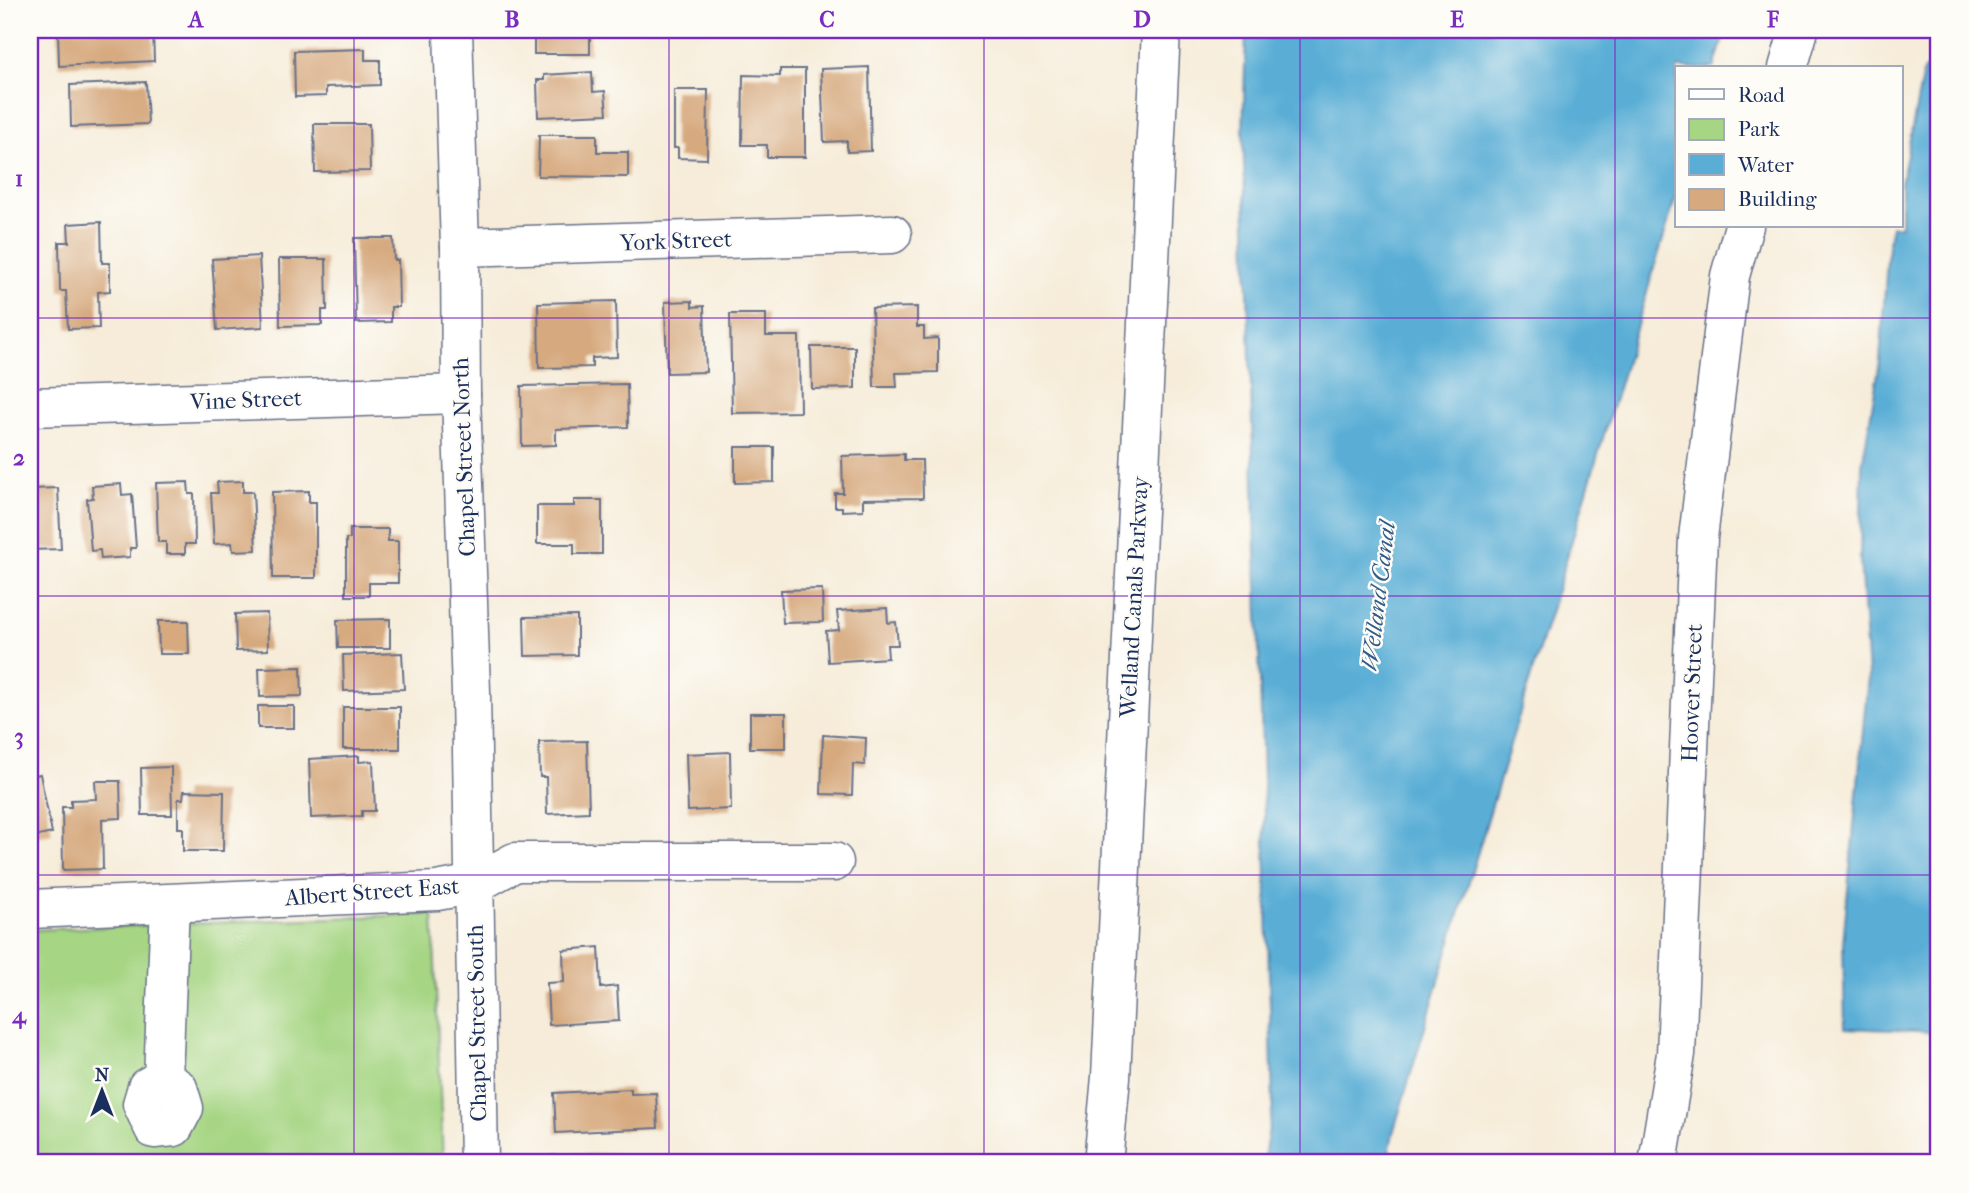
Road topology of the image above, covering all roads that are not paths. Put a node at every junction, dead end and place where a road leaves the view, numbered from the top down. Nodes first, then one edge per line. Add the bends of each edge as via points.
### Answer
1 (453, 30) edge
2 (1161, 30) edge
3 (1799, 30) edge
4 (1789, 66) edge
5 (1743, 228) edge
6 (892, 234) dead end
7 (460, 247) junction
8 (461, 394) junction
9 (30, 407) edge
10 (834, 862) dead end
11 (475, 884) junction
12 (170, 904) junction
13 (30, 909) edge
14 (163, 1078) dead end
15 (479, 1163) edge
16 (1103, 1163) edge
17 (1657, 1163) edge

1 - 7 street, Chapel Street North
2 - 16 street, Welland Canals Parkway via 1111,1077
3 - 4 street
5 - 17 street, Hoover Street via 1730,276 1698,538 1676,1054
6 - 7 street, York Street
7 - 8 street, Chapel Street North
8 - 9 street, Vine Street
8 - 11 street, Chapel Street North
10 - 11 street, Albert Street East via 515,862
11 - 12 street, Albert Street East via 437,891
11 - 15 street, Chapel Street South
12 - 13 street, Albert Street East
12 - 14 street

